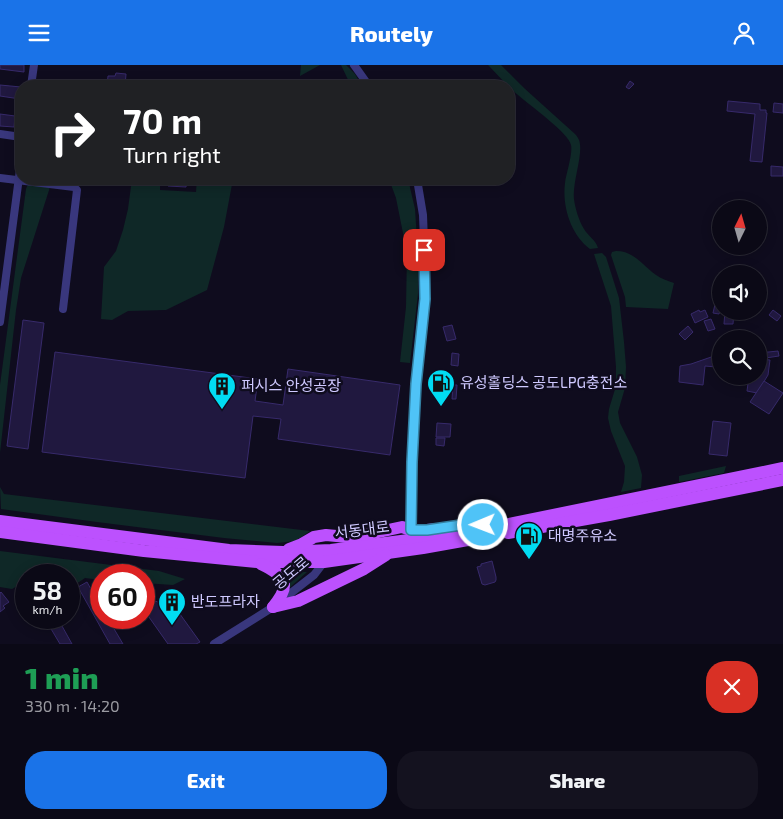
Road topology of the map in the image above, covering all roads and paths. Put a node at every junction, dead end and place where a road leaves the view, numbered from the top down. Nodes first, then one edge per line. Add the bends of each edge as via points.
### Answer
1 (34, 65) edge
2 (354, 65) edge
3 (32, 80) edge
4 (365, 80) edge
5 (0, 134) edge
6 (15, 136) edge
7 (0, 178) edge
8 (15, 180) edge
9 (18, 185) edge
10 (56, 185) edge
11 (418, 185) edge
12 (63, 309) dead end
13 (0, 322) edge
14 (783, 469) edge
15 (783, 480) edge
16 (0, 521) edge
17 (499, 526) junction
18 (411, 530) junction
19 (0, 532) edge
20 (283, 552) junction
21 (390, 553) junction
22 (325, 556) junction
23 (257, 562) junction
24 (272, 607) junction
25 (214, 644) edge

1 - 3 street
2 - 4 street
5 - 6 street
7 - 8 street
9 - 13 street
10 - 12 street via 77,190
11 - 18 street via 425,291 416,384
14 - 17 main road, 서동대로
15 - 21 main road, 서동대로 via 609,515
16 - 20 main road, 서동대로 via 229,550
17 - 18 main road via 468,524
17 - 22 main road, 서동대로
18 - 20 main road via 402,527 347,537 314,537
19 - 23 main road, 서동대로
20 - 22 main road, 서동대로
21 - 22 main road, 서동대로
21 - 24 main road via 298,601
22 - 23 main road, 서동대로
22 - 24 street, 공도로 via 314,575
23 - 24 main road via 282,578 284,588
24 - 25 street, 공도로

